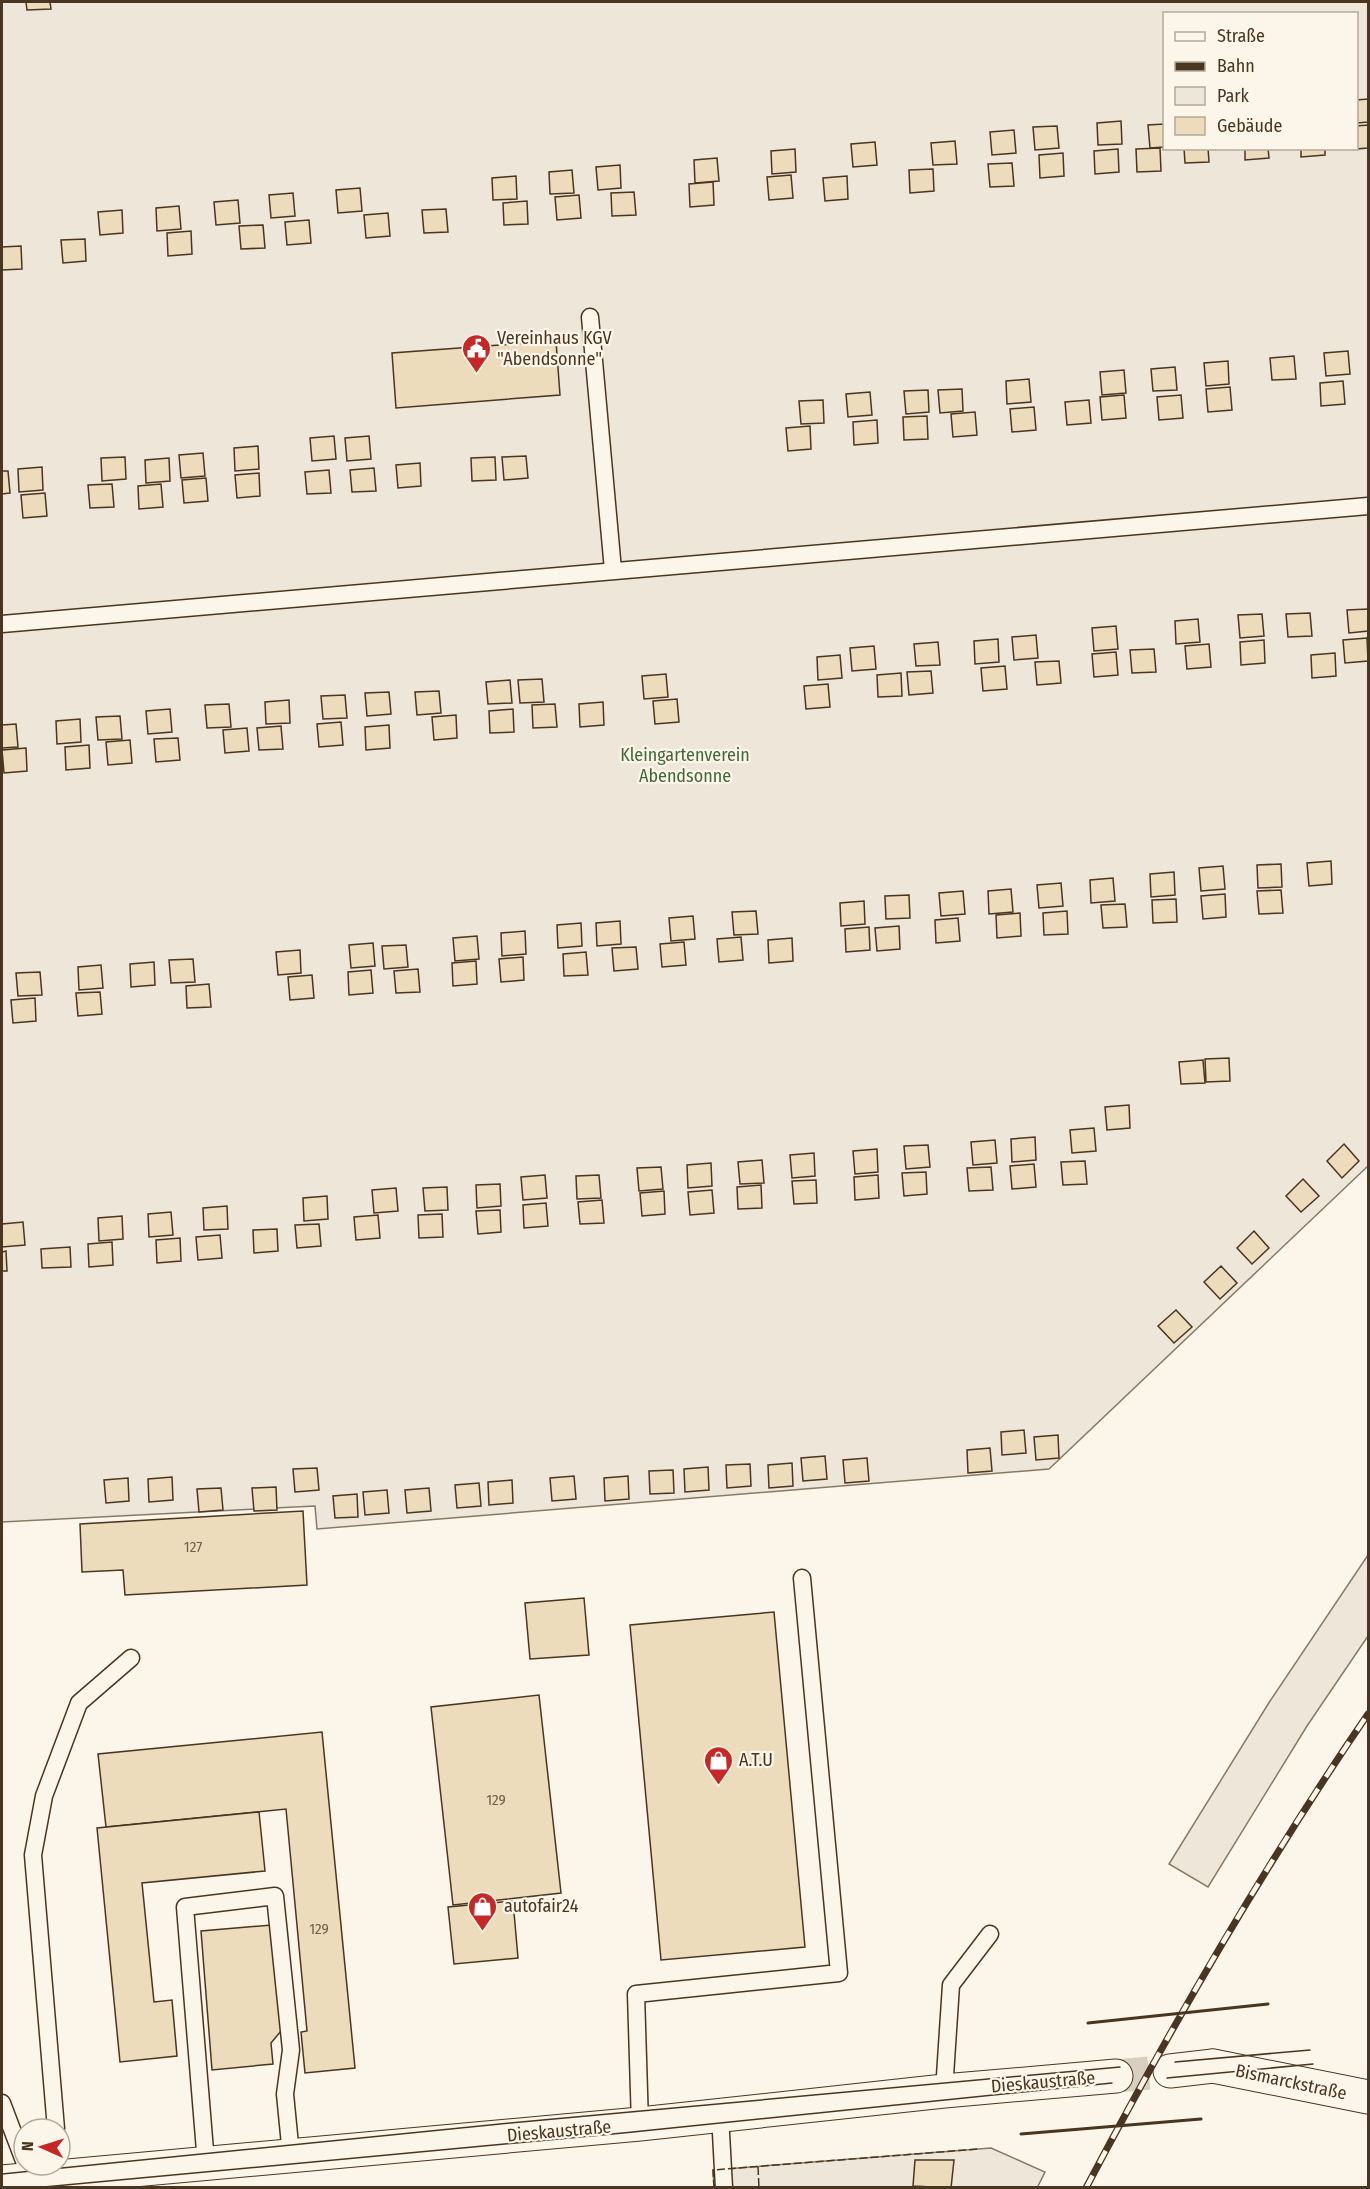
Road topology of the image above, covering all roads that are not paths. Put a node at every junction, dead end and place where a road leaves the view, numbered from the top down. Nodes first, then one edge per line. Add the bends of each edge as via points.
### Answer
1 (590, 317) dead end
2 (1368, 506) edge
3 (613, 570) junction
4 (2, 624) edge
5 (802, 1578) dead end
6 (131, 1658) dead end
7 (990, 1934) dead end
8 (1170, 2071) tunnel mouth
9 (1116, 2076) tunnel mouth
10 (944, 2091) junction
11 (1368, 2097) edge
12 (2, 2103) edge
13 (720, 2115) junction
14 (55, 2117) edge
15 (640, 2124) junction
16 (12, 2125) edge
17 (291, 2155) junction
18 (206, 2163) junction
19 (72, 2169) edge
20 (724, 2187) edge

1 - 3 lane
2 - 3 lane
3 - 4 lane
5 - 15 lane via 839,1973 636,1994
6 - 14 lane via 79,1703 44,1796 33,1855
7 - 10 lane via 951,1985
8 - 11 main road, Bismarckstraße via 1213,2066
9 - 10 main road, Dieskaustraße
10 - 13 main road, Dieskaustraße
12 - 16 lane
13 - 15 main road, Dieskaustraße
13 - 20 lane
15 - 17 main road, Dieskaustraße
17 - 18 main road, Dieskaustraße
17 - 18 lane via 285,2094 291,2050 275,1896 185,1907
18 - 19 main road, Dieskaustraße

